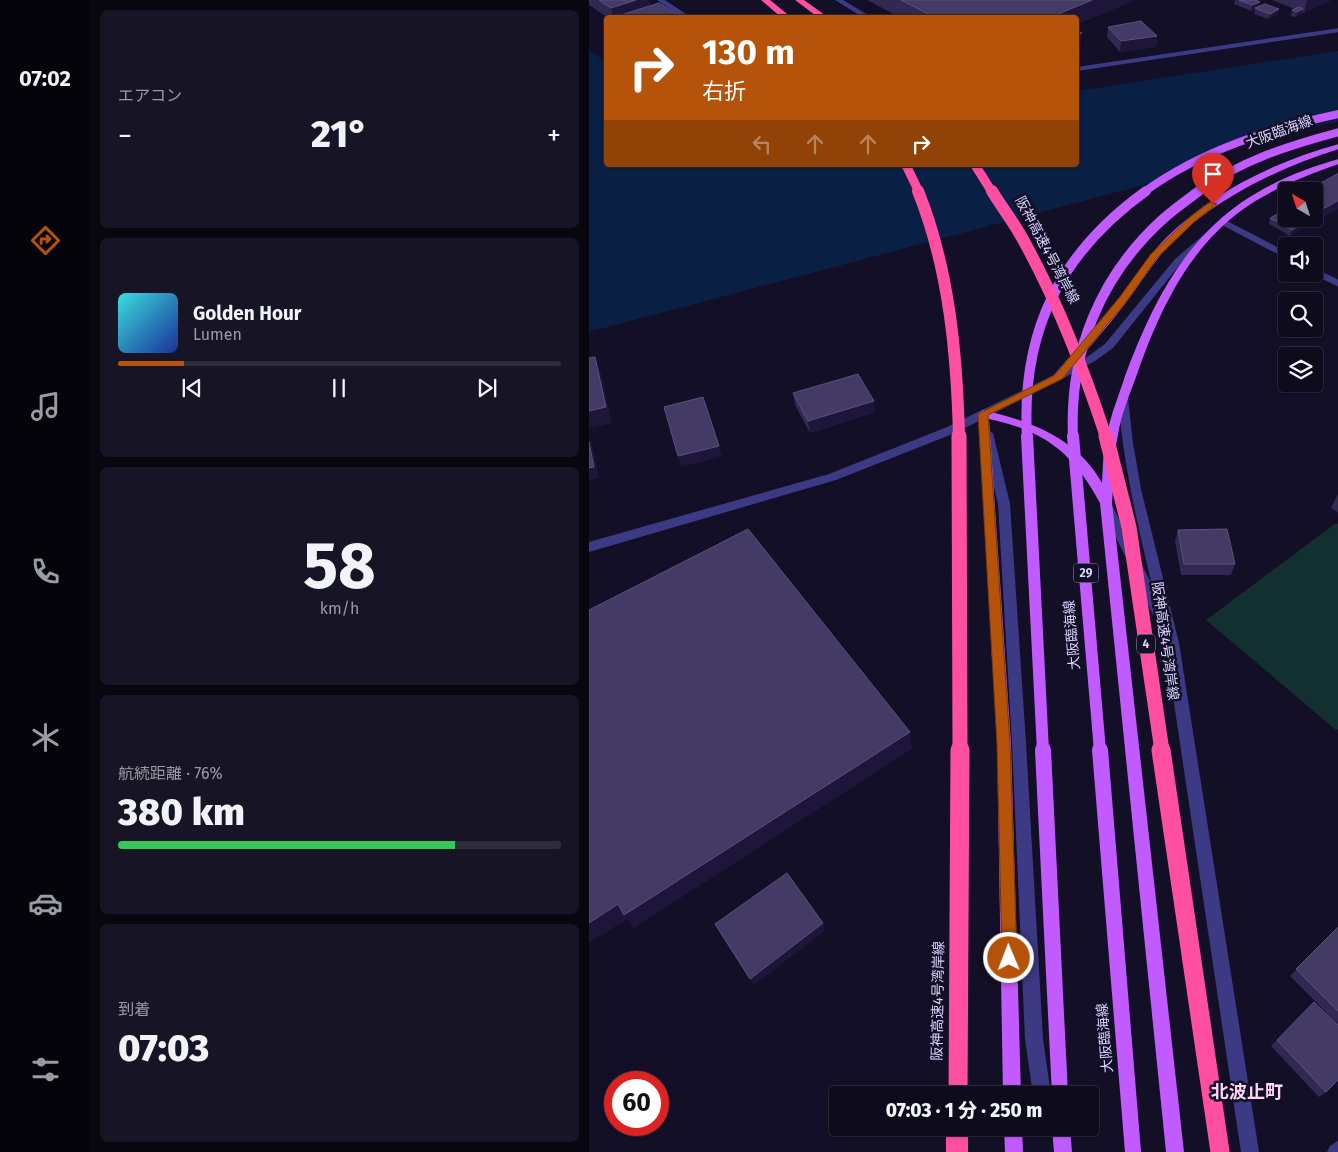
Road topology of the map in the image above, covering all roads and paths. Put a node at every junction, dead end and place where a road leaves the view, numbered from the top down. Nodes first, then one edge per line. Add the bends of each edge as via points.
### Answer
1 (660, 0) edge
2 (765, 0) edge
3 (799, 0) edge
4 (838, 0) edge
5 (684, 15) edge
6 (784, 15) edge
7 (821, 15) edge
8 (865, 15) edge
9 (1338, 30) edge
10 (1079, 69) edge
11 (1338, 114) edge
12 (1338, 132) edge
13 (1338, 146) edge
14 (1338, 161) edge
15 (907, 167) edge
16 (976, 167) edge
17 (1223, 222) junction
18 (1278, 251) edge
19 (1323, 276) edge
20 (1338, 284) edge
21 (1058, 377) junction
22 (1123, 398) junction
23 (983, 414) junction
24 (1105, 503) junction
25 (589, 547) edge
26 (1172, 642) junction
27 (957, 1086) edge
28 (1012, 1086) edge
29 (1042, 1086) edge
30 (1060, 1086) edge
31 (957, 1136) edge
32 (1013, 1136) edge
33 (1055, 1136) edge
34 (1061, 1136) edge
35 (1338, 1149) edge
36 (957, 1152) edge
37 (1014, 1152) edge
38 (1062, 1152) edge
39 (1133, 1152) edge
40 (1175, 1152) edge
41 (1221, 1152) edge
42 (1250, 1152) edge
43 (1336, 1152) edge

1 - 5 street
2 - 6 highway
3 - 7 highway
4 - 8 street
9 - 10 street
11 - 30 main road, 大阪臨海線, bridge via 1277,128 1225,147 1177,170 1134,198 1097,232 1065,272 1041,319 1033,345 1024,403
12 - 39 main road, 大阪臨海線 / 29, bridge via 1257,158 1222,175 1161,219 1112,275 1094,309 1081,346 1074,388 1072,433
13 - 21 main road via 1259,177 1192,220 1154,256 1123,300
14 - 17 main road via 1270,189
15 - 27 highway, 阪神高速4号湾岸線, bridge via 921,199 948,297 959,414 961,738
16 - 41 highway, 阪神高速4号湾岸線 / 4, bridge via 1021,236 1042,278 1083,371 1108,442 1129,527
17 - 18 street
17 - 21 street via 1179,261 1109,346
17 - 22 main road via 1204,240 1175,279 1136,359
19 - 20 street
21 - 23 street
22 - 24 main road via 1112,435
22 - 26 street via 1135,490
23 - 24 main road via 1010,419 1059,443 1080,460 1096,481
23 - 25 street via 899,452 832,477
23 - 28 main road via 1004,744
23 - 29 street via 1004,504 1034,1038
24 - 26 street
24 - 40 main road
26 - 42 street
31 - 36 highway
32 - 37 main road
33 - 38 street
34 - 38 main road
35 - 43 street

